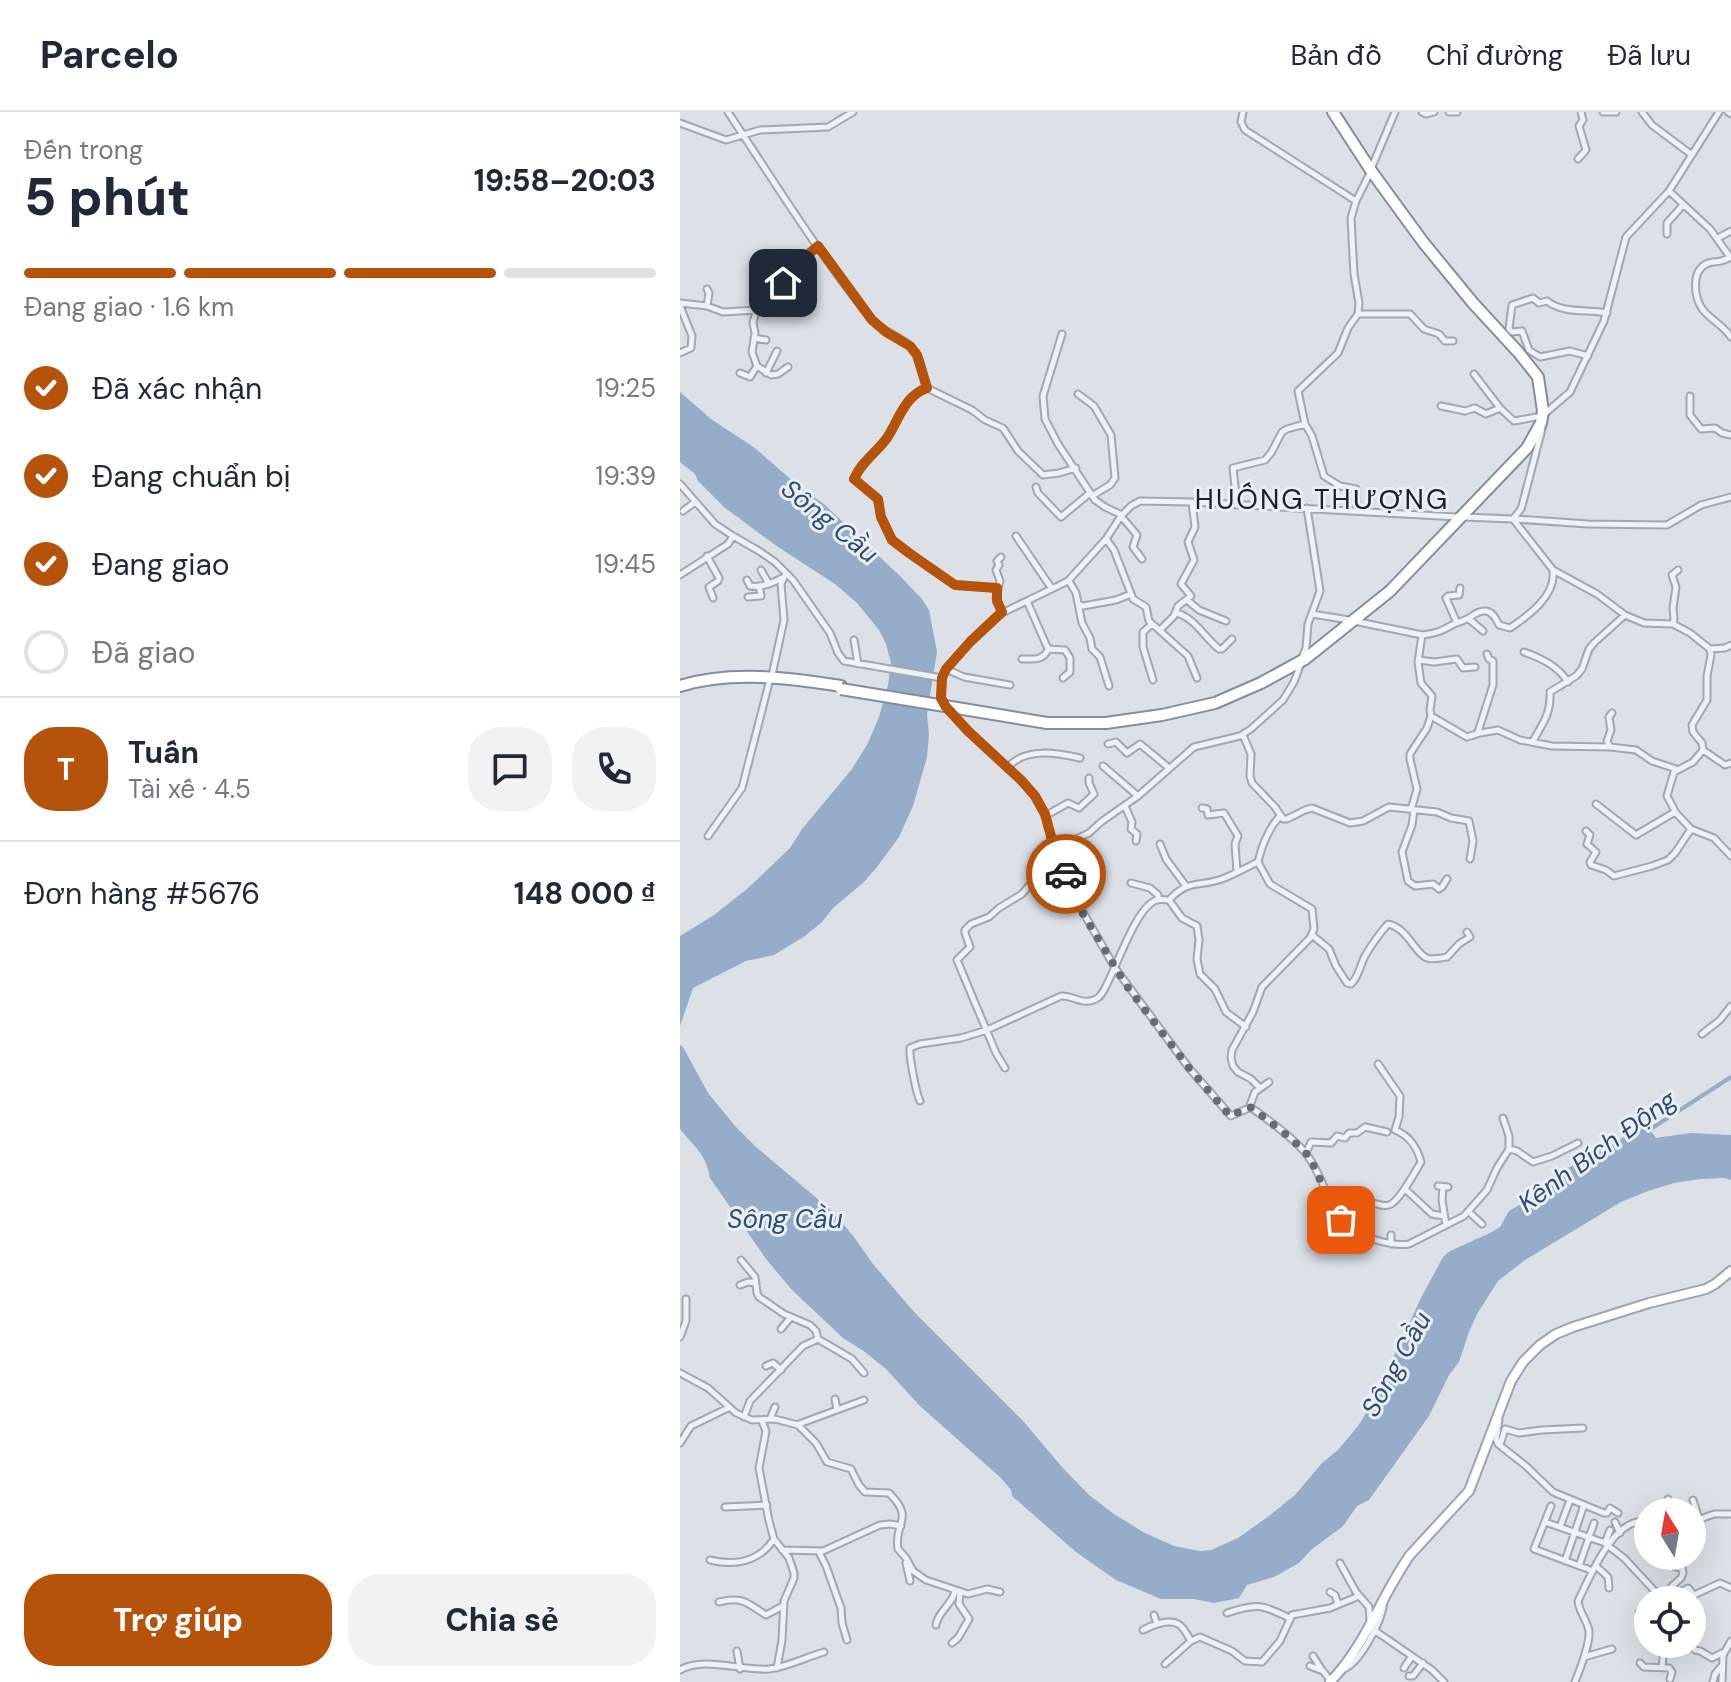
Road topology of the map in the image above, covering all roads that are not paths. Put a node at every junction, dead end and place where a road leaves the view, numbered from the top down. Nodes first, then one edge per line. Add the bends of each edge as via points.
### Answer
1 (728, 112) edge
2 (853, 112) edge
3 (1243, 112) edge
4 (1330, 112) edge
5 (1395, 112) edge
6 (1422, 112) edge
7 (1434, 112) edge
8 (1449, 112) edge
9 (1457, 112) edge
10 (1581, 112) edge
11 (1603, 112) edge
12 (1616, 112) edge
13 (1642, 112) edge
14 (1719, 112) edge
15 (680, 123) edge
16 (743, 135) junction
17 (1692, 155) junction
18 (1578, 159) dead end
19 (1370, 173) junction
20 (1669, 191) junction
21 (1356, 201) junction
22 (1683, 204) junction
23 (1731, 231) edge
24 (1667, 234) dead end
25 (1718, 238) junction
26 (818, 246) junction
27 (783, 283) junction
28 (707, 289) dead end
29 (801, 291) dead end
30 (680, 304) edge
31 (707, 306) junction
32 (756, 311) junction
33 (1607, 313) junction
34 (1358, 314) junction
35 (1729, 328) edge
36 (1062, 334) dead end
37 (1731, 337) edge
38 (754, 338) junction
39 (766, 340) dead end
40 (1453, 341) dead end
41 (777, 351) dead end
42 (680, 353) edge
43 (1588, 356) junction
44 (757, 366) junction
45 (788, 367) dead end
46 (740, 373) dead end
47 (766, 373) junction
48 (1474, 374) dead end
49 (927, 388) junction
50 (1078, 394) dead end
51 (1690, 396) dead end
52 (1441, 406) dead end
53 (1500, 408) junction
54 (1542, 416) junction
55 (1305, 424) junction
56 (1731, 435) edge
57 (1076, 468) junction
58 (680, 484) edge
59 (1036, 487) dead end
60 (1091, 494) junction
61 (1731, 497) edge
62 (695, 502) junction
63 (1192, 502) junction
64 (1237, 505) junction
65 (1307, 508) junction
66 (683, 511) dead end
67 (1357, 511) junction
68 (1122, 515) junction
69 (1460, 517) junction
70 (1513, 519) junction
71 (733, 536) junction
72 (1016, 536) dead end
73 (1106, 539) junction
74 (707, 556) junction
75 (1001, 557) dead end
76 (1142, 559) dead end
77 (761, 570) dead end
78 (1553, 570) junction
79 (1678, 570) dead end
80 (680, 575) edge
81 (785, 575) junction
82 (747, 580) dead end
83 (1068, 581) junction
84 (769, 584) junction
85 (759, 586) junction
86 (997, 588) junction
87 (1460, 588) dead end
88 (1052, 589) junction
89 (1131, 594) junction
90 (748, 597) dead end
91 (713, 598) dead end
92 (1187, 600) junction
93 (1027, 601) junction
94 (1079, 605) junction
95 (1002, 612) junction
96 (1176, 613) junction
97 (1312, 614) junction
98 (1625, 615) junction
99 (1469, 619) junction
100 (1226, 621) dead end
101 (1352, 621) junction
102 (1457, 623) junction
103 (1152, 624) junction
104 (1673, 624) junction
105 (1160, 630) junction
106 (1483, 631) dead end
107 (1422, 635) junction
108 (1232, 639) dead end
109 (854, 640) dead end
110 (1731, 645) edge
111 (1048, 649) junction
112 (1710, 649) junction
113 (1524, 652) dead end
114 (1487, 654) dead end
115 (1303, 658) junction
116 (1022, 659) dead end
117 (1419, 660) junction
118 (858, 664) junction
119 (1475, 667) dead end
120 (946, 669) junction
121 (772, 675) dead end
122 (940, 677) junction
123 (1063, 678) dead end
124 (1197, 678) dead end
125 (1153, 680) dead end
126 (1568, 682) junction
127 (769, 683) dead end
128 (1010, 685) dead end
129 (1109, 686) dead end
130 (680, 688) edge
131 (1612, 713) dead end
132 (1431, 716) junction
133 (1478, 733) junction
134 (1243, 735) junction
135 (1533, 741) junction
136 (1108, 744) dead end
137 (1610, 747) junction
138 (1703, 750) junction
139 (1080, 758) dead end
140 (1731, 763) edge
141 (1103, 766) dead end
142 (1008, 767) junction
143 (1169, 768) junction
144 (1676, 769) junction
145 (1089, 778) dead end
146 (1138, 796) junction
147 (1596, 804) dead end
148 (1125, 806) junction
149 (1202, 808) dead end
150 (1412, 810) junction
151 (1675, 812) junction
152 (1045, 816) junction
153 (1280, 816) junction
154 (1691, 829) junction
155 (1586, 831) dead end
156 (708, 836) dead end
157 (1136, 841) dead end
158 (1160, 844) dead end
159 (1056, 851) junction
160 (1731, 856) edge
161 (1470, 859) dead end
162 (1258, 862) junction
163 (1237, 872) junction
164 (1447, 879) dead end
165 (1131, 883) dead end
166 (1186, 886) junction
167 (1158, 900) junction
168 (1169, 900) junction
169 (1467, 932) dead end
170 (1312, 935) junction
171 (1115, 968) junction
172 (1731, 1006) edge
173 (1246, 1027) junction
174 (987, 1030) junction
175 (1702, 1034) dead end
176 (1378, 1064) dead end
177 (1005, 1068) dead end
178 (1269, 1082) dead end
179 (1260, 1088) junction
180 (920, 1101) dead end
181 (1250, 1107) junction
182 (1503, 1118) dead end
183 (1387, 1132) dead end
184 (1578, 1143) dead end
185 (1509, 1149) junction
186 (1306, 1153) junction
187 (1443, 1186) dead end
188 (1405, 1188) junction
189 (1469, 1212) junction
190 (1444, 1216) junction
191 (1482, 1224) dead end
192 (1446, 1225) junction
193 (1355, 1231) junction
194 (1391, 1235) dead end
195 (1391, 1244) junction
196 (741, 1260) dead end
197 (1731, 1271) edge
198 (756, 1283) junction
199 (740, 1285) dead end
200 (686, 1299) dead end
201 (791, 1317) junction
202 (781, 1329) dead end
203 (680, 1337) edge
204 (818, 1339) junction
205 (766, 1366) dead end
206 (781, 1370) junction
207 (680, 1373) edge
208 (864, 1373) dead end
209 (835, 1399) dead end
210 (864, 1400) dead end
211 (775, 1407) dead end
212 (728, 1408) junction
213 (837, 1410) junction
214 (1500, 1411) junction
215 (744, 1417) junction
216 (770, 1419) junction
217 (762, 1421) junction
218 (798, 1425) junction
219 (1583, 1428) dead end
220 (682, 1433) edge
221 (680, 1443) edge
222 (1500, 1446) junction
223 (1570, 1500) junction
224 (767, 1505) junction
225 (1584, 1505) junction
226 (1551, 1506) dead end
227 (725, 1507) dead end
228 (1618, 1513) dead end
229 (1731, 1514) edge
230 (1706, 1517) edge
231 (1545, 1522) junction
232 (1615, 1522) dead end
233 (1634, 1522) edge
234 (1594, 1523) dead end
235 (901, 1526) junction
236 (1560, 1527) junction
237 (1610, 1530) dead end
238 (1575, 1532) junction
239 (1620, 1533) junction
240 (1589, 1538) junction
241 (774, 1539) junction
242 (1607, 1544) junction
243 (781, 1550) junction
244 (818, 1552) junction
245 (906, 1558) junction
246 (710, 1560) dead end
247 (1565, 1561) junction
248 (1340, 1563) dead end
249 (1579, 1566) junction
250 (1594, 1569) junction
251 (1682, 1570) edge
252 (910, 1581) dead end
253 (1650, 1586) edge
254 (1672, 1586) edge
255 (1609, 1588) dead end
256 (1731, 1588) edge
257 (1706, 1589) edge
258 (957, 1591) junction
259 (1000, 1592) dead end
260 (1330, 1592) dead end
261 (1359, 1596) junction
262 (719, 1602) dead end
263 (1338, 1604) junction
264 (784, 1606) junction
265 (1227, 1613) dead end
266 (1154, 1615) dead end
267 (1289, 1618) junction
268 (1157, 1624) junction
269 (936, 1625) dead end
270 (1372, 1628) junction
271 (1143, 1630) dead end
272 (847, 1640) dead end
273 (1191, 1641) junction
274 (1731, 1641) edge
275 (952, 1643) dead end
276 (1612, 1649) dead end
277 (737, 1651) dead end
278 (1724, 1651) junction
279 (824, 1652) dead end
280 (1706, 1654) edge
281 (1313, 1656) dead end
282 (1412, 1656) junction
283 (1583, 1658) junction
284 (1663, 1658) edge
285 (1423, 1663) junction
286 (1640, 1663) dead end
287 (1165, 1664) dead end
288 (1310, 1666) dead end
289 (1662, 1667) junction
290 (1722, 1667) junction
291 (777, 1668) junction
292 (1404, 1668) dead end
293 (740, 1669) junction
294 (680, 1670) edge
295 (1323, 1671) junction
296 (1409, 1676) dead end
297 (1670, 1679) dead end
298 (1330, 1681) edge
299 (1444, 1682) edge
300 (1575, 1682) edge
301 (1713, 1682) edge
302 (1722, 1682) edge

1 - 16 street
2 - 16 street via 828,127
3 - 21 street via 1245,130
4 - 19 highway
5 - 19 street
6 - 7 street
8 - 9 street
10 - 18 street via 1586,150
11 - 12 street
13 - 17 street
14 - 17 street
15 - 16 street via 726,140
16 - 26 street
17 - 20 street
19 - 21 street
19 - 54 highway via 1416,240 1538,381
20 - 22 street
20 - 33 street via 1626,237
21 - 34 street via 1351,218
22 - 24 street via 1667,223
22 - 25 street
23 - 25 street
25 - 35 street via 1730,257 1699,271 1697,292 1704,310
26 - 27 street
26 - 49 street via 872,320 917,355
27 - 29 street
27 - 32 street
28 - 31 street
30 - 31 street
30 - 42 street via 693,338 691,348
31 - 32 street via 723,312
32 - 38 street
33 - 43 street
33 - 43 street via 1570,311 1533,298 1512,305 1509,329 1522,331 1531,351 1543,357 1570,351
34 - 40 street via 1410,314 1424,329
34 - 55 street via 1338,353 1298,389
35 - 37 street
36 - 57 street via 1043,396 1044,417
38 - 39 street
38 - 44 street
41 - 47 street
43 - 54 street via 1570,392
44 - 46 street via 750,377
44 - 47 street
45 - 47 street via 774,376
48 - 53 street
49 - 57 street via 1003,428 1043,475
49 - 86 street via 907,403 854,479 878,499 892,540 909,553 955,585
50 - 60 street via 1094,406 1111,435 1115,478
51 - 56 street via 1690,415 1701,429
52 - 53 street via 1486,414
53 - 54 street via 1514,421
54 - 69 highway via 1535,435
54 - 70 street via 1526,494
55 - 64 street via 1282,432 1265,460 1233,468
55 - 67 street via 1324,476 1356,489
57 - 60 street
58 - 62 street
59 - 60 street via 1061,517
60 - 68 street
61 - 70 street via 1701,505 1667,525
62 - 66 street
62 - 71 street
63 - 64 street
63 - 68 street via 1140,501
63 - 92 street via 1195,527 1188,546 1194,560 1181,584 1191,595
64 - 65 street
65 - 67 street
65 - 97 street via 1320,587
67 - 69 street
68 - 73 street
68 - 76 street via 1136,533 1133,547
69 - 70 street
69 - 101 highway
70 - 78 street
71 - 74 street
71 - 81 street
72 - 88 street
73 - 83 street
73 - 89 street
74 - 80 street
74 - 91 street via 719,578 709,587
75 - 86 street
77 - 84 street
78 - 98 street
78 - 99 street via 1553,583 1539,605 1510,628 1499,625 1488,611
79 - 104 street via 1672,575
81 - 84 street
81 - 118 street via 830,633 842,659
81 - 121 street via 785,616
82 - 85 street
83 - 88 street
83 - 94 street
84 - 85 street
85 - 90 street via 761,596
86 - 95 street
87 - 102 street via 1459,595 1446,598
88 - 93 street
89 - 94 street
89 - 103 street via 1146,607
92 - 96 street
92 - 100 street
93 - 95 street
93 - 111 street
94 - 129 street
95 - 120 street
96 - 105 street
96 - 108 street via 1219,649
97 - 101 street
97 - 115 street
98 - 104 street via 1644,623
98 - 126 street via 1589,649 1582,669
99 - 102 street
99 - 106 street
101 - 107 street
101 - 115 highway
102 - 107 street
103 - 105 street
103 - 125 street via 1143,632 1143,647
104 - 112 street
105 - 124 street via 1188,656
107 - 117 street
109 - 118 street
110 - 112 street
111 - 116 street via 1042,658
111 - 123 street via 1063,649 1070,656 1070,672
112 - 138 street via 1707,700 1692,725
113 - 126 street via 1558,669
114 - 133 street via 1493,661 1493,685
115 - 130 highway, bridge via 1215,703 1106,723 1047,723 778,681
115 - 134 street via 1283,700
117 - 119 street via 1457,659 1463,668
117 - 132 street via 1422,686 1432,696
118 - 122 street
120 - 122 street
120 - 128 street
122 - 142 street via 946,707
126 - 135 street via 1550,692 1546,721
127 - 156 street via 742,788
131 - 137 street
132 - 133 street via 1464,737
132 - 150 street via 1410,754 1417,789
133 - 135 street via 1498,730
134 - 143 street via 1194,747
134 - 153 street via 1252,757 1252,783
135 - 137 street
136 - 143 street via 1116,742 1127,753 1140,744
137 - 144 street via 1636,750
138 - 140 street via 1725,765
138 - 144 street
139 - 142 street via 1047,752 1016,758
141 - 146 street
142 - 152 street via 1030,789
143 - 146 street
144 - 151 street via 1667,793
145 - 152 street via 1094,794 1079,808 1068,803
146 - 148 street
147 - 151 street via 1636,835
148 - 157 street
148 - 159 street
149 - 163 street via 1208,815 1224,813 1237,834
150 - 153 street via 1387,807 1350,823 1312,808 1284,820
150 - 161 street via 1469,821
150 - 164 street via 1402,849 1408,881 1441,889
151 - 154 street
152 - 159 street
153 - 162 street
154 - 155 street via 1668,860 1616,876 1591,865 1596,852 1587,844
154 - 160 street via 1714,838
158 - 166 street
159 - 171 street via 1082,912
159 - 174 street via 1022,894 965,930 970,947 957,960
162 - 163 street
162 - 170 street via 1270,884 1312,909
163 - 166 street
165 - 167 street via 1150,888
166 - 168 street
167 - 168 street
167 - 171 street via 1135,923
168 - 173 street via 1182,918 1197,926 1201,977 1215,989 1226,1012
169 - 170 street via 1470,937 1447,957 1428,958 1388,924 1351,984 1329,949
170 - 173 street via 1262,987
171 - 174 street via 1095,1000 1061,996
171 - 181 street via 1230,1116
172 - 175 street
173 - 179 street via 1234,1044 1232,1062
174 - 177 street
174 - 180 street via 910,1048
176 - 188 street via 1400,1096 1395,1130 1416,1147 1421,1161
178 - 179 street
179 - 181 street
181 - 186 street
182 - 185 street
183 - 186 street via 1365,1127 1331,1143 1311,1142
184 - 185 street via 1533,1162
185 - 189 street
186 - 193 street via 1337,1215
187 - 190 street
188 - 190 street via 1432,1214
188 - 193 street via 1389,1205 1363,1203
189 - 191 street
189 - 192 street
190 - 192 street
192 - 195 street via 1409,1244
193 - 195 street
194 - 195 street
196 - 198 street
197 - 214 main road via 1706,1289 1556,1334 1523,1362
198 - 199 street
198 - 201 street via 759,1297
200 - 203 street
201 - 202 street
201 - 204 street via 814,1328
204 - 206 street via 803,1346
204 - 208 street via 852,1359
205 - 206 street via 773,1363
206 - 215 street via 750,1401
207 - 212 street via 708,1388
209 - 213 street
210 - 213 street
211 - 216 street
212 - 215 street
212 - 220 street
213 - 218 street
214 - 222 street
214 - 270 main road via 1469,1491 1402,1566
215 - 217 street
216 - 217 street
216 - 218 street
217 - 224 street via 766,1431 759,1468
218 - 235 street via 827,1462 851,1469 865,1492 892,1496 903,1511
219 - 222 street via 1519,1433 1505,1429
220 - 221 street
222 - 223 street via 1553,1492
223 - 225 street
223 - 236 street
224 - 227 street
224 - 241 street
225 - 228 street
225 - 238 street
226 - 231 street
229 - 230 street
231 - 236 street
231 - 247 street via 1534,1548
232 - 239 street
233 - 239 street
234 - 240 street
235 - 244 street via 880,1525
235 - 245 street via 897,1545
236 - 238 street
237 - 242 street
238 - 240 street
238 - 247 street
239 - 242 street
240 - 242 street
240 - 249 street
241 - 243 street
241 - 246 street via 751,1560
242 - 250 street
242 - 253 street
243 - 244 street
243 - 264 street via 794,1573
244 - 272 street via 840,1604
245 - 252 street
245 - 258 street via 921,1578
247 - 249 street
248 - 261 street
249 - 250 street
250 - 255 street via 1608,1577
250 - 283 street via 1578,1604 1589,1631
251 - 254 street
256 - 257 street via 1720,1583
258 - 259 street
258 - 269 street
258 - 275 street via 969,1619
260 - 263 street
261 - 263 street
261 - 270 street via 1369,1607
262 - 264 street via 744,1600 766,1615
263 - 267 street
264 - 291 street
265 - 267 street via 1264,1606
266 - 268 street
267 - 273 street via 1280,1641 1262,1662 1245,1661 1202,1637
268 - 271 street
268 - 273 street via 1179,1624
270 - 282 street
270 - 298 main road
273 - 287 street
274 - 278 street
276 - 283 street
277 - 293 street
278 - 280 street via 1712,1658
278 - 290 street
279 - 291 street
281 - 295 street
282 - 285 street
282 - 292 street
283 - 300 street
284 - 289 street
285 - 296 street
285 - 299 street
286 - 289 street
288 - 295 street
289 - 297 street via 1672,1670
290 - 301 street
290 - 302 street
291 - 293 street
293 - 294 street via 696,1663
295 - 298 street

